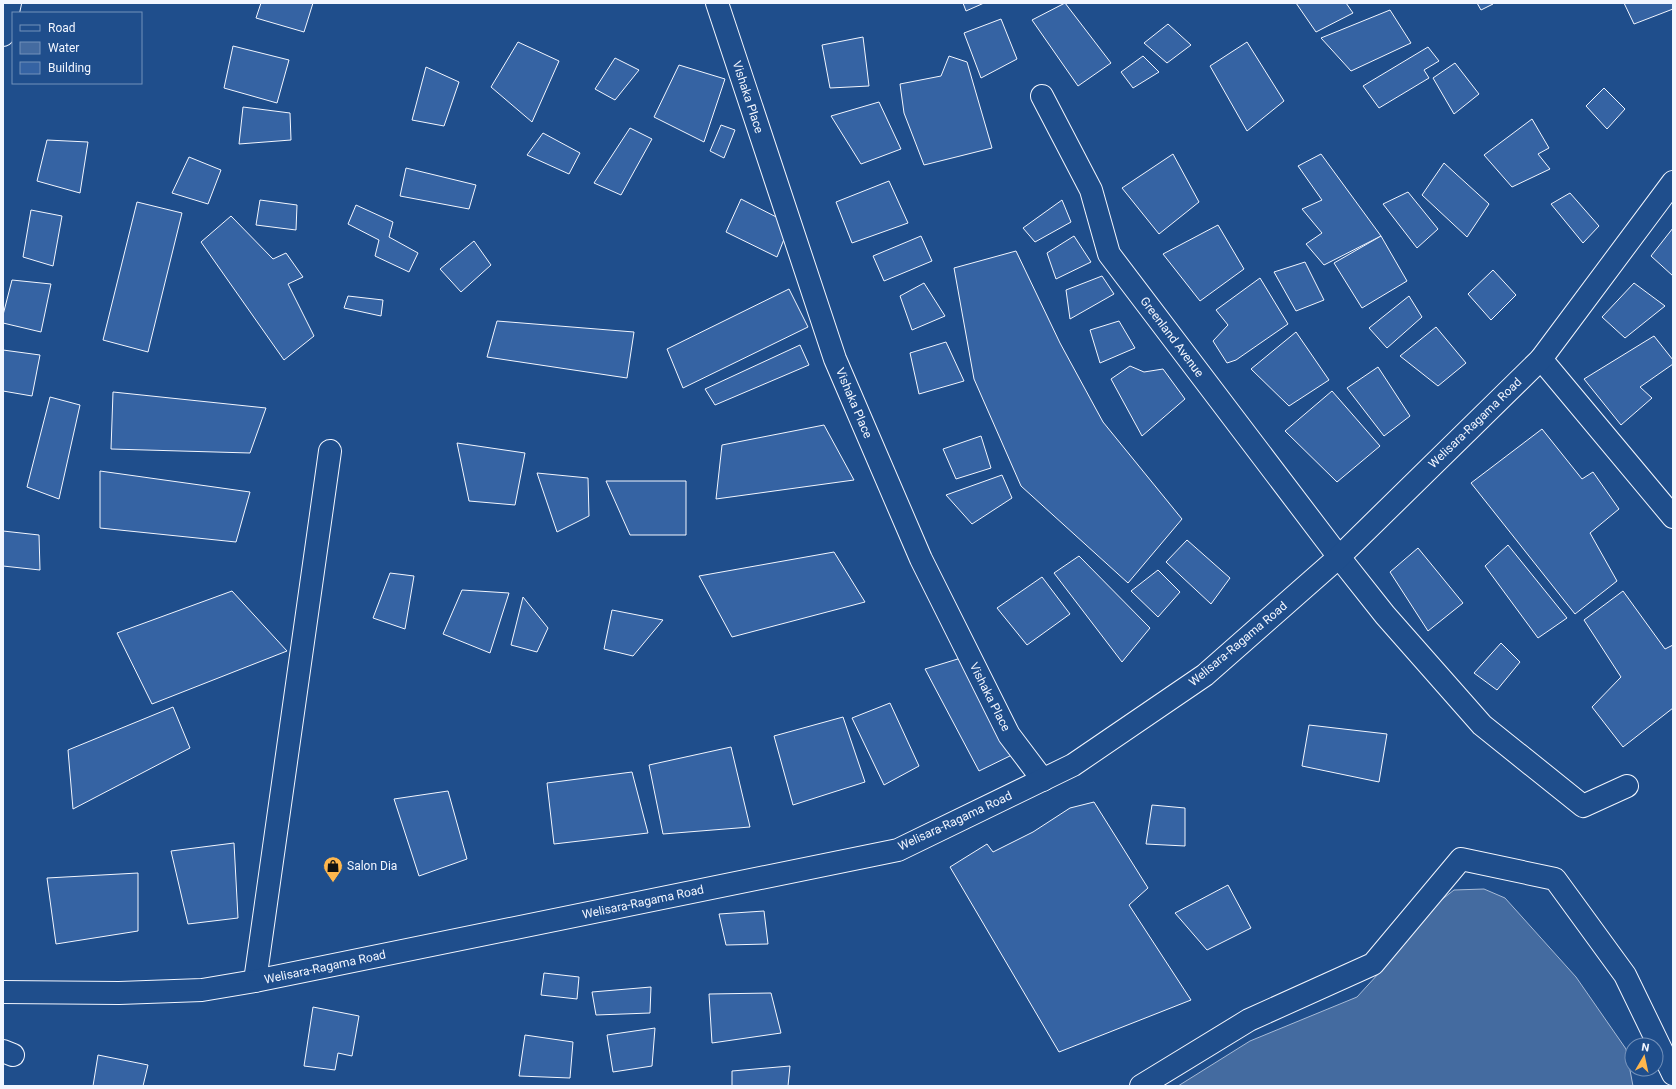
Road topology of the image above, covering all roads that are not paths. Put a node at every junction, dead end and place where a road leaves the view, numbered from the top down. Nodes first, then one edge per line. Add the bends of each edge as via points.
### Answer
1 (10, 3) edge
2 (717, 3) edge
3 (3, 35) edge
4 (1042, 96) dead end
5 (1673, 182) edge
6 (1541, 359) junction
7 (330, 451) dead end
8 (1673, 517) edge
9 (1339, 557) junction
10 (1043, 780) junction
11 (1627, 786) dead end
12 (255, 981) junction
13 (3, 992) edge
14 (1673, 1074) edge
15 (1141, 1086) edge

1 - 3 street
2 - 10 street, Vishaka Place via 835,359 921,559 1009,735
4 - 9 street, Greenland Avenue via 1091,190 1109,254
5 - 6 street, Welisara-Ragama Road
6 - 8 street
6 - 9 street, Welisara-Ragama Road
7 - 12 street
9 - 10 street, Welisara-Ragama Road via 1205,675 1073,765
9 - 11 street, Greenland Avenue via 1385,615 1482,725 1583,806
10 - 12 street, Welisara-Ragama Road via 898,850
12 - 13 street, Welisara-Ragama Road via 202,990 119,993
14 - 15 street via 1625,975 1555,879 1461,859 1373,964 1249,1020

